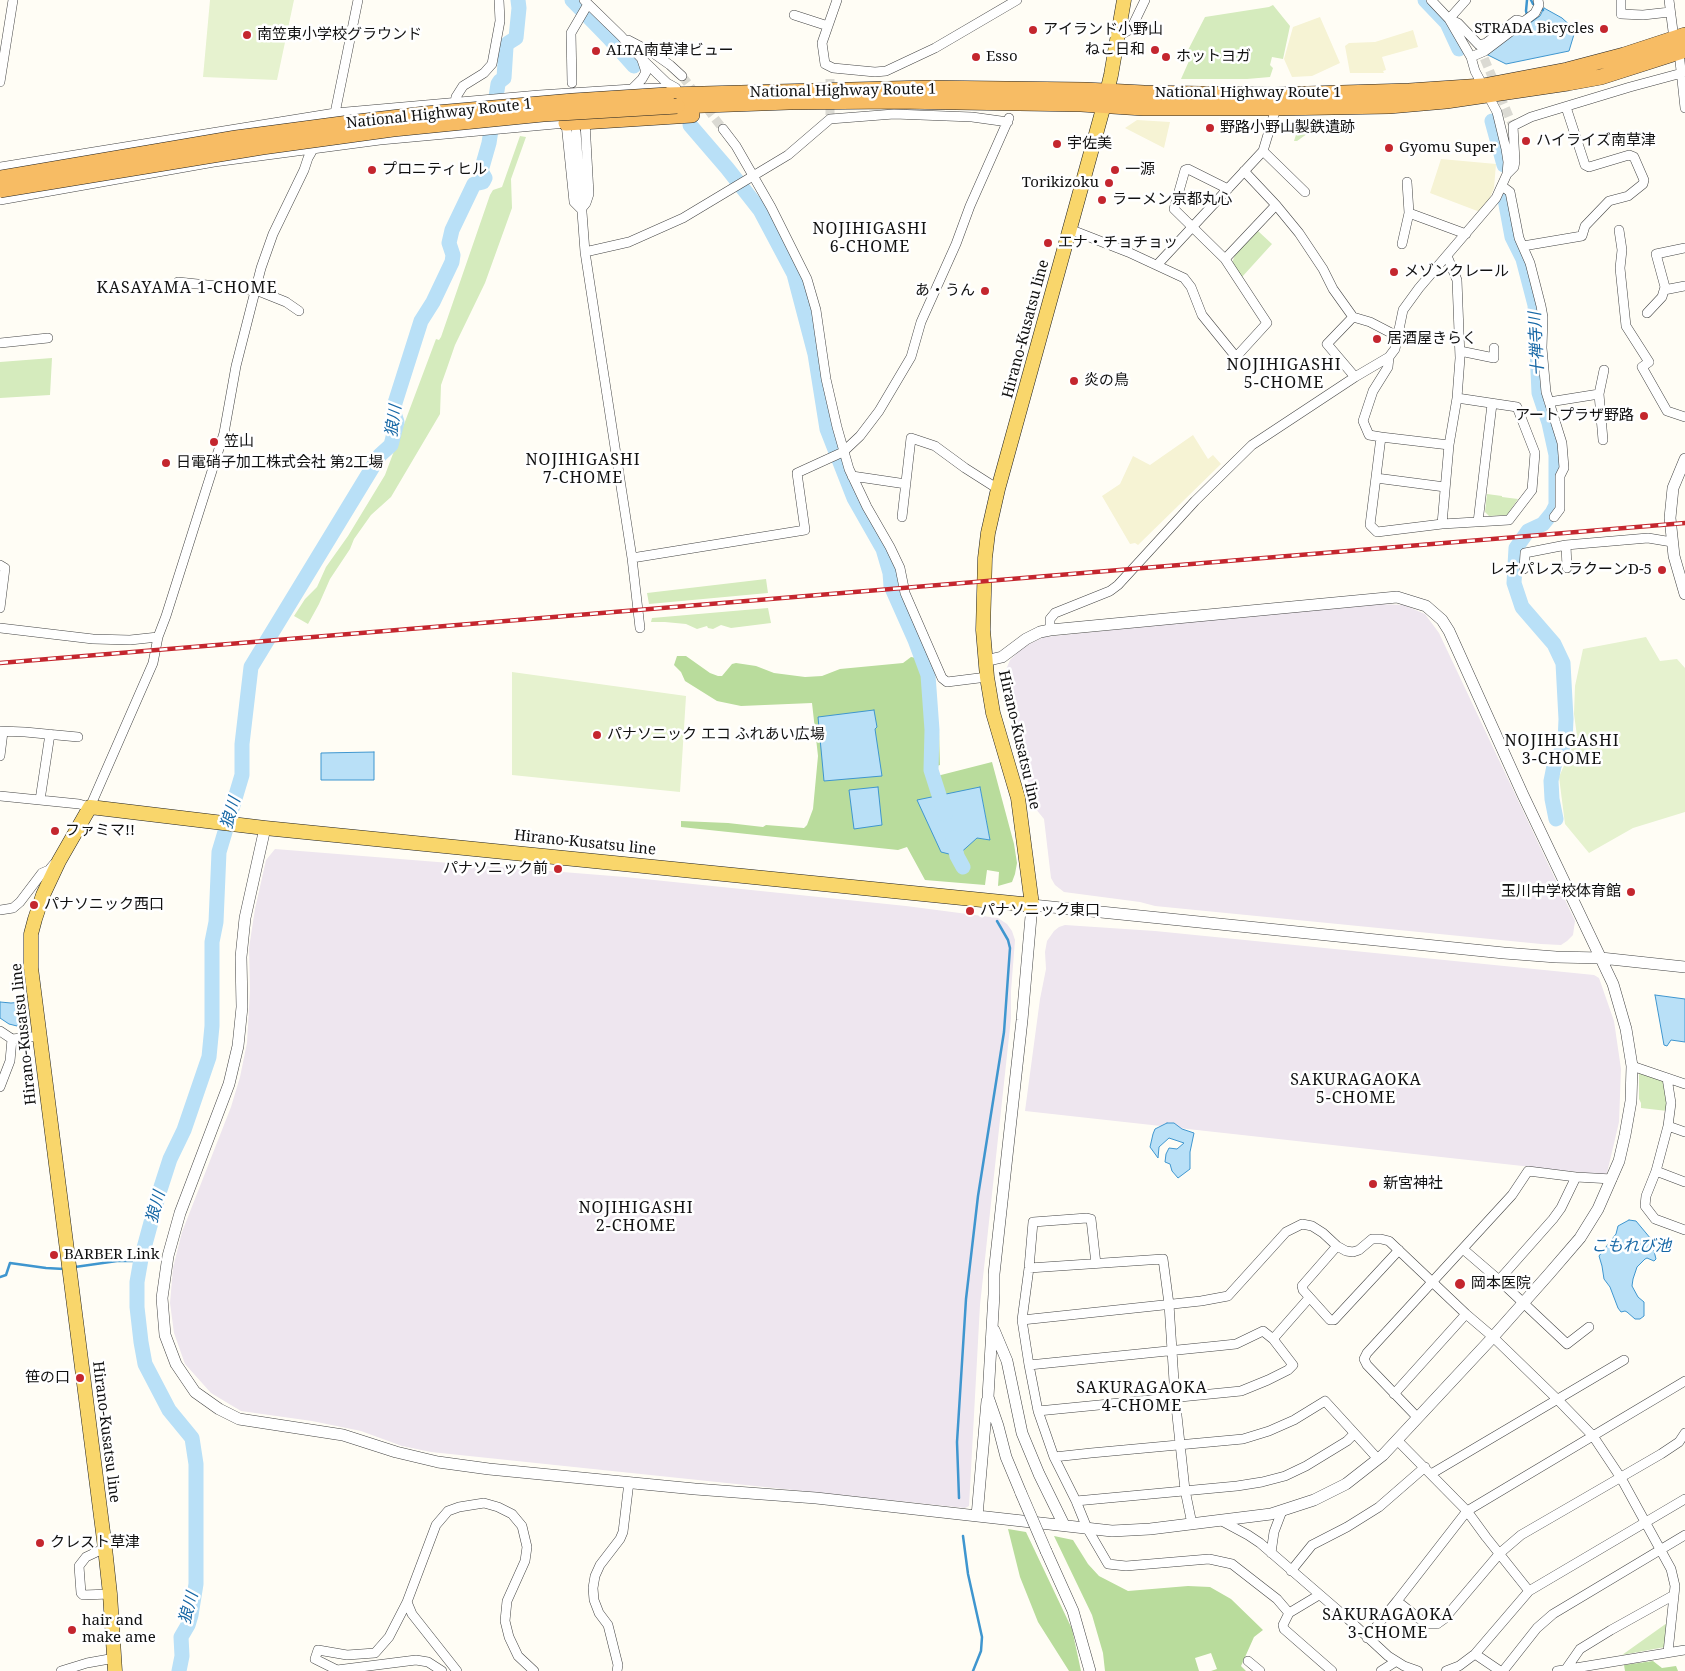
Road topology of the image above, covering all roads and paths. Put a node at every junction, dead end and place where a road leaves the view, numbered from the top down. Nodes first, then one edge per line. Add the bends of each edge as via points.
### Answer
1 (13, 0) edge
2 (358, 0) edge
3 (499, 0) edge
4 (837, 0) edge
5 (1017, 0) edge
6 (1124, 0) edge
7 (1145, 0) edge
8 (1431, 0) edge
9 (1466, 0) edge
10 (1538, 0) edge
11 (1622, 0) edge
12 (1669, 0) edge
13 (586, 2) edge
14 (1670, 12) junction
15 (794, 14) dead end
16 (1449, 19) junction
17 (1525, 22) junction
18 (828, 26) junction
19 (621, 36) junction
20 (1118, 36) junction
21 (1681, 44) edge
22 (1471, 57) junction
23 (641, 58) junction
24 (1682, 73) junction
25 (0, 82) edge
26 (572, 83) dead end
27 (632, 89) junction
28 (675, 91) junction
29 (1486, 91) junction
30 (788, 97) junction
31 (1106, 98) junction
32 (1200, 101) junction
33 (455, 102) junction
34 (439, 103) junction
35 (894, 107) junction
36 (1566, 107) junction
37 (1276, 108) junction
38 (1685, 108) edge
39 (334, 113) junction
40 (576, 126) junction
41 (723, 129) tunnel mouth
42 (446, 134) junction
43 (312, 150) junction
44 (1263, 151) junction
45 (0, 167) edge
46 (1244, 171) junction
47 (1507, 174) junction
48 (0, 178) edge
49 (745, 180) junction
50 (1407, 182) dead end
51 (1502, 186) junction
52 (1228, 189) junction
53 (0, 190) edge
54 (1305, 192) dead end
55 (0, 200) edge
56 (1276, 205) junction
57 (581, 209) junction
58 (1409, 213) junction
59 (1193, 228) junction
60 (1069, 229) junction
61 (1619, 230) dead end
62 (1466, 234) junction
63 (1402, 244) dead end
64 (1523, 246) junction
65 (1685, 248) edge
66 (585, 252) junction
67 (1447, 256) junction
68 (1225, 259) junction
69 (1157, 265) junction
70 (178, 282) dead end
71 (1685, 286) edge
72 (256, 290) junction
73 (1664, 290) junction
74 (299, 311) dead end
75 (1647, 313) dead end
76 (1353, 317) junction
77 (1397, 336) junction
78 (48, 338) dead end
79 (0, 343) edge
80 (1494, 348) dead end
81 (1460, 351) junction
82 (1389, 357) junction
83 (1604, 370) dead end
84 (1355, 377) junction
85 (1599, 394) junction
86 (1457, 398) junction
87 (1550, 402) junction
88 (1492, 404) junction
89 (1685, 417) edge
90 (1381, 437) junction
91 (1604, 440) dead end
92 (1449, 445) junction
93 (838, 454) junction
94 (1683, 463) edge
95 (852, 476) junction
96 (1376, 478) junction
97 (906, 484) junction
98 (1445, 486) junction
99 (998, 489) junction
100 (902, 516) dead end
101 (1554, 517) dead end
102 (1478, 522) junction
103 (1442, 524) junction
104 (1672, 542) junction
105 (1566, 545) junction
106 (632, 558) junction
107 (0, 565) edge
108 (1567, 568) dead end
109 (1524, 569) dead end
110 (1682, 572) edge
111 (1685, 594) edge
112 (0, 608) edge
113 (0, 628) edge
114 (640, 628) dead end
115 (1050, 630) junction
116 (158, 637) junction
117 (985, 661) junction
118 (987, 677) junction
119 (1, 732) edge
120 (50, 734) junction
121 (78, 737) dead end
122 (0, 756) edge
123 (0, 796) edge
124 (40, 800) junction
125 (90, 807) junction
126 (265, 828) junction
127 (59, 861) junction
128 (1032, 905) junction
129 (0, 910) edge
130 (1601, 958) junction
131 (1685, 967) edge
132 (0, 1031) edge
133 (40, 1036) junction
134 (12, 1039) junction
135 (1632, 1066) junction
136 (1667, 1078) junction
137 (1685, 1084) edge
138 (0, 1087) edge
139 (1668, 1126) junction
140 (1685, 1132) edge
141 (1656, 1171) junction
142 (1576, 1178) junction
143 (1612, 1179) junction
144 (1685, 1182) edge
145 (1685, 1230) edge
146 (1337, 1246) junction
147 (1463, 1249) junction
148 (1398, 1250) junction
149 (1096, 1264) junction
150 (1030, 1268) junction
151 (1499, 1280) junction
152 (1432, 1282) junction
153 (1309, 1298) junction
154 (1524, 1303) junction
155 (1169, 1304) junction
156 (1466, 1314) junction
157 (1022, 1320) junction
158 (992, 1323) junction
159 (1588, 1327) dead end
160 (1493, 1337) junction
161 (1272, 1338) junction
162 (1173, 1351) junction
163 (1624, 1360) dead end
164 (1029, 1365) junction
165 (1685, 1381) edge
166 (1394, 1394) junction
167 (988, 1397) junction
168 (1175, 1397) junction
169 (1558, 1400) junction
170 (1038, 1411) junction
171 (1417, 1418) junction
172 (1685, 1433) edge
173 (1354, 1434) junction
174 (1593, 1436) junction
175 (1397, 1440) junction
176 (1181, 1444) junction
177 (1054, 1457) junction
178 (1378, 1459) junction
179 (1428, 1471) junction
180 (1621, 1478) junction
181 (629, 1482) junction
182 (1185, 1490) junction
183 (1685, 1499) edge
184 (1076, 1501) junction
185 (1467, 1510) junction
186 (1282, 1511) junction
187 (976, 1516) junction
188 (1222, 1521) junction
189 (1645, 1522) junction
190 (1192, 1524) junction
191 (1064, 1525) junction
192 (1088, 1528) junction
193 (1685, 1535) edge
194 (104, 1548) junction
195 (1661, 1550) junction
196 (1271, 1553) junction
197 (1500, 1553) junction
198 (1291, 1571) junction
199 (1529, 1591) junction
200 (110, 1594) junction
201 (1319, 1595) junction
202 (1674, 1595) junction
203 (1397, 1601) junction
204 (406, 1602) junction
205 (1289, 1613) junction
206 (1367, 1638) junction
207 (1685, 1650) edge
208 (1668, 1652) junction
209 (1475, 1654) junction
210 (1248, 1661) dead end
211 (1396, 1662) junction
212 (115, 1664) edge
213 (1566, 1669) junction
214 (61, 1671) edge
215 (442, 1671) edge
216 (457, 1671) edge
217 (534, 1671) edge
218 (617, 1671) edge
219 (1090, 1671) edge
220 (1260, 1671) edge
221 (1332, 1671) edge
222 (1381, 1671) edge
223 (1418, 1671) edge
224 (1446, 1671) edge
225 (1501, 1671) edge
226 (1557, 1671) edge

1 - 25 street
2 - 39 street
3 - 33 street via 500,21 492,64 463,86
4 - 18 street
5 - 18 street via 935,48 886,71 832,73 825,64 822,44
6 - 20 main road, Hirano-Kusatsu line
7 - 20 street via 1131,29
8 - 16 street
9 - 16 street
10 - 17 street via 1539,5
11 - 14 street via 1621,14
12 - 14 street
13 - 19 street
13 - 26 street via 571,33
14 - 21 street
15 - 18 street
16 - 17 street via 1458,23 1479,46 1516,20
16 - 22 street
17 - 22 street
19 - 23 street
19 - 28 street via 670,65
20 - 31 main road, Hirano-Kusatsu line
21 - 24 street
21 - 29 highway, National Highway Route 1 via 1624,55
22 - 29 street
23 - 27 street via 646,72
23 - 28 street
24 - 36 street
24 - 38 street
27 - 28 street
27 - 33 street
28 - 30 highway, National Highway Route 1
28 - 48 highway, National Highway Route 1, bridge via 349,123 216,141
28 - 53 highway, National Highway Route 1, bridge via 542,114 262,146
29 - 32 highway, National Highway Route 1 via 1274,95
29 - 37 highway, National Highway Route 1 via 1446,102
29 - 47 street via 1503,133
30 - 31 highway, National Highway Route 1 via 925,88
30 - 35 highway, National Highway Route 1
30 - 40 highway via 784,107
31 - 32 highway, National Highway Route 1
31 - 35 highway, National Highway Route 1
31 - 60 main road, Hirano-Kusatsu line
32 - 37 highway, National Highway Route 1
33 - 34 street
34 - 39 street
34 - 42 street
35 - 49 street via 830,117 788,155
35 - 93 street via 1008,120 922,322 911,357 879,411 860,436
36 - 47 street via 1513,126 1516,162
36 - 64 street via 1585,165 1589,167 1629,155 1634,157 1643,184 1628,196 1609,201 1585,226 1582,236
37 - 44 street
39 - 43 street
39 - 45 street
40 - 42 street
40 - 57 street
40 - 57 street via 574,202
40 - 57 street via 589,194
41 - 49 street via 736,146
42 - 43 street
43 - 55 street via 214,162
43 - 72 street via 273,234
44 - 46 street
44 - 54 street
46 - 52 street
46 - 56 street
47 - 51 street
49 - 66 street via 683,218 629,242
49 - 93 street via 771,207 806,279 816,310
50 - 58 street
51 - 62 street
51 - 64 street via 1510,192 1518,238
52 - 59 street
52 - 59 street via 1188,169 1184,170 1174,209
56 - 68 street
56 - 76 street via 1299,233
57 - 66 street
58 - 62 street
58 - 63 street
59 - 68 street
59 - 69 street
60 - 69 street
60 - 99 main road, Hirano-Kusatsu line
61 - 89 street via 1626,326 1649,362 1642,367 1667,411
62 - 67 street
64 - 87 street via 1541,306 1546,392
65 - 73 street via 1656,254
66 - 106 street
67 - 77 street via 1403,310
67 - 81 street via 1457,280
68 - 69 street via 1267,323 1236,356 1207,322 1184,278
70 - 72 street
71 - 73 street
72 - 74 street
72 - 116 street via 236,366 224,433
73 - 75 street
76 - 77 street
76 - 84 street via 1327,344
77 - 82 street via 1395,349
78 - 79 street
80 - 81 street via 1494,358
81 - 86 street
82 - 84 street
82 - 90 street via 1388,367 1373,390 1363,421 1370,435
83 - 85 street
84 - 115 street via 1252,445 1118,585 1055,613 1050,619
85 - 87 street
85 - 91 street
86 - 88 street
86 - 92 street
87 - 101 street via 1562,442 1564,468 1560,476 1560,509
88 - 102 street
88 - 102 street via 1517,407 1535,453 1532,490 1509,520
90 - 92 street
90 - 96 street
92 - 98 street
93 - 95 street
93 - 106 street via 797,473 805,530
94 - 104 street via 1670,506
94 - 110 street via 1676,503
95 - 97 street
95 - 118 street via 900,568 905,593 942,678 947,682
96 - 98 street
96 - 103 street via 1370,525 1377,532
97 - 99 street via 911,438 935,446
97 - 100 street
98 - 103 street
99 - 117 main road, Hirano-Kusatsu line via 985,558
102 - 103 street
104 - 105 street via 1648,538
104 - 110 street
105 - 108 street
105 - 109 street via 1525,553
106 - 114 street
107 - 112 street via 5,568
110 - 111 street
113 - 116 street via 94,639
115 - 117 street via 1026,638 1002,657
115 - 130 street via 1397,597 1426,606 1442,620 1448,631
116 - 125 street via 150,671
117 - 118 main road, Hirano-Kusatsu line
118 - 128 main road, Hirano-Kusatsu line via 993,713 1018,798
119 - 120 street
119 - 122 street
120 - 121 street
120 - 124 street
123 - 124 street
124 - 125 street
125 - 126 main road, Hirano-Kusatsu line
125 - 127 main road, Hirano-Kusatsu line
126 - 128 main road, Hirano-Kusatsu line
126 - 181 street via 245,918 238,1046 229,1084 180,1214 168,1256 162,1298 165,1335 176,1364 195,1392 239,1419 343,1435 438,1462
127 - 129 street via 42,873 13,908
127 - 133 main road, Hirano-Kusatsu line via 43,895 32,934 31,968
128 - 130 street via 1504,953
128 - 158 street via 994,1274
130 - 131 street
130 - 135 street via 1613,984 1626,1029
132 - 134 street
133 - 134 street
133 - 194 main road, Hirano-Kusatsu line
134 - 138 street via 10,1061
135 - 136 street
135 - 143 street via 1631,1101 1625,1135
136 - 137 street
136 - 139 street via 1671,1103
139 - 140 street
139 - 141 street
141 - 144 street
141 - 145 street via 1645,1206 1655,1219
142 - 143 street
142 - 147 street via 1528,1171 1512,1195
142 - 151 street via 1553,1219
143 - 154 street via 1580,1238
146 - 148 street via 1353,1252 1372,1239 1381,1239
146 - 153 street via 1302,1286
146 - 155 street via 1312,1226 1302,1224 1286,1232 1228,1296
147 - 151 street
147 - 152 street
148 - 152 street
148 - 153 street via 1334,1320 1330,1320
149 - 150 street
149 - 150 street via 1092,1222 1087,1218 1033,1222
149 - 155 street via 1163,1259
150 - 157 street
151 - 154 street
152 - 156 street
152 - 166 street via 1364,1359
153 - 161 street
154 - 159 street via 1567,1344
154 - 160 street
155 - 157 street
155 - 162 street
156 - 160 street
156 - 166 street
157 - 164 street
158 - 167 street
158 - 191 street via 1006,1361 1022,1433
160 - 169 street
160 - 171 street
161 - 162 street via 1263,1332 1236,1344
161 - 168 street via 1293,1365 1288,1370 1241,1391
162 - 164 street
162 - 168 street
163 - 169 street
164 - 170 street
165 - 174 street
166 - 171 street
167 - 187 street
167 - 219 street, bridge via 1006,1457 1073,1611
168 - 170 street
168 - 176 street
169 - 174 street
169 - 179 street
170 - 177 street
171 - 175 street
172 - 180 street via 1667,1450
173 - 176 street via 1325,1401 1294,1420 1250,1437
173 - 178 street
173 - 182 street via 1321,1458 1285,1476 1237,1486
174 - 180 street
174 - 185 street
175 - 178 street
175 - 179 street
176 - 177 street
176 - 182 street
177 - 184 street
178 - 186 street via 1346,1484
179 - 185 street
179 - 198 street via 1348,1527 1312,1545
180 - 189 street
180 - 197 street via 1522,1535
181 - 187 street
181 - 218 street via 623,1532 600,1565 593,1588 599,1613 608,1625
182 - 184 street
182 - 190 street
183 - 189 street
184 - 192 street
185 - 197 street
185 - 203 street
186 - 188 street
186 - 196 street
187 - 191 street
188 - 190 street
188 - 196 street
189 - 195 street
189 - 199 street
190 - 192 street via 1112,1531
191 - 192 street
192 - 205 street via 1108,1564 1126,1566 1209,1559 1232,1564 1277,1599
193 - 195 street
194 - 200 main road, Hirano-Kusatsu line
194 - 200 street via 86,1557 79,1566 82,1593
195 - 202 street via 1671,1569
195 - 225 street via 1552,1614 1536,1628
196 - 198 street
197 - 199 street
197 - 203 street via 1437,1624 1426,1624
198 - 201 street
199 - 209 street
200 - 212 main road, Hirano-Kusatsu line
201 - 205 street
201 - 206 street
202 - 208 street
202 - 213 street via 1580,1649
203 - 206 street
204 - 215 street via 389,1637 375,1653 347,1655 318,1650 315,1658 338,1670 416,1660 428,1662
204 - 216 street
204 - 217 street via 430,1538 448,1510 484,1503 512,1514 522,1526 527,1547 525,1561 507,1601 505,1621 518,1656
205 - 221 street via 1284,1629
206 - 211 street
207 - 208 street
208 - 213 street
209 - 224 street
209 - 225 street
210 - 220 street
211 - 222 street
211 - 223 street
212 - 214 street via 87,1663
213 - 226 street

